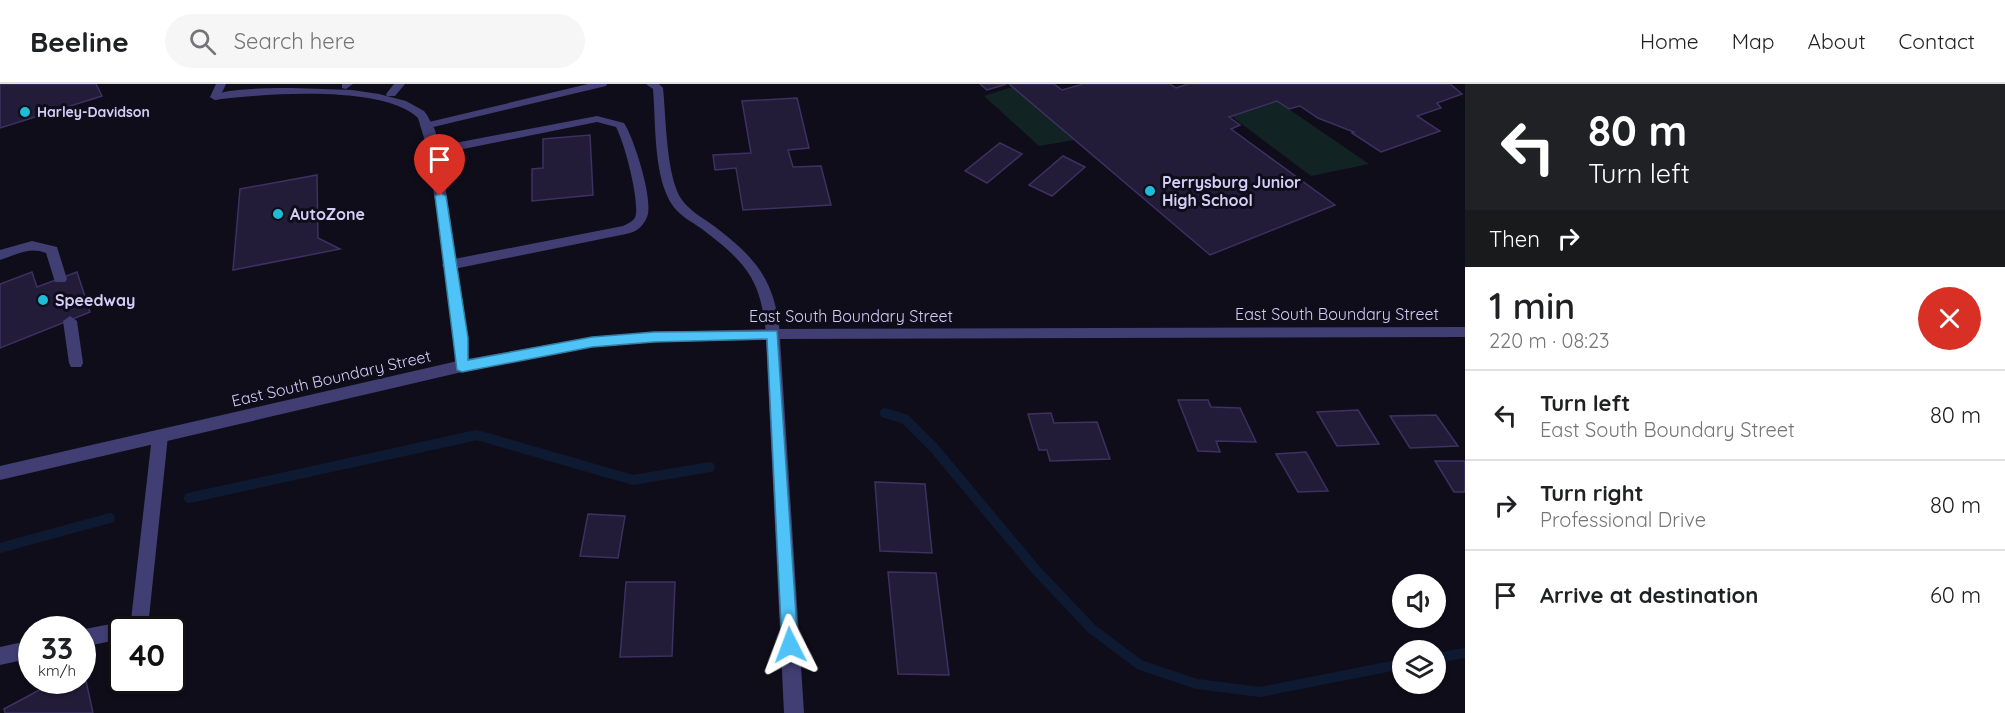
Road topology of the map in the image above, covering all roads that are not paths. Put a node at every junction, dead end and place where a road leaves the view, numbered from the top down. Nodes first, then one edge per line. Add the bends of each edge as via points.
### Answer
1 (221, 84) edge
2 (400, 84) edge
3 (602, 84) edge
4 (652, 84) edge
5 (347, 85) edge
6 (391, 94) junction
7 (429, 125) junction
8 (434, 151) junction
9 (0, 255) edge
10 (449, 265) junction
11 (60, 279) dead end
12 (70, 321) dead end
13 (1465, 332) edge
14 (773, 334) junction
15 (76, 363) dead end
16 (462, 366) junction
17 (160, 436) junction
18 (0, 473) edge
19 (140, 616) edge
20 (18, 652) edge
21 (0, 656) edge
22 (794, 713) edge

1 - 5 street via 215,97
2 - 6 street
3 - 7 street
4 - 14 street via 658,88 668,184 678,204 757,270 772,308
5 - 6 street
6 - 7 street via 412,105
7 - 8 street
8 - 10 street
8 - 10 street via 597,119 620,125 636,166 642,215 626,231
9 - 11 street via 26,245 52,249
10 - 16 street
12 - 15 street
13 - 14 street, East South Boundary Street
14 - 16 street, East South Boundary Street via 592,342
14 - 22 street
16 - 17 street, East South Boundary Street
17 - 18 street, East South Boundary Street
17 - 19 street
20 - 21 street

